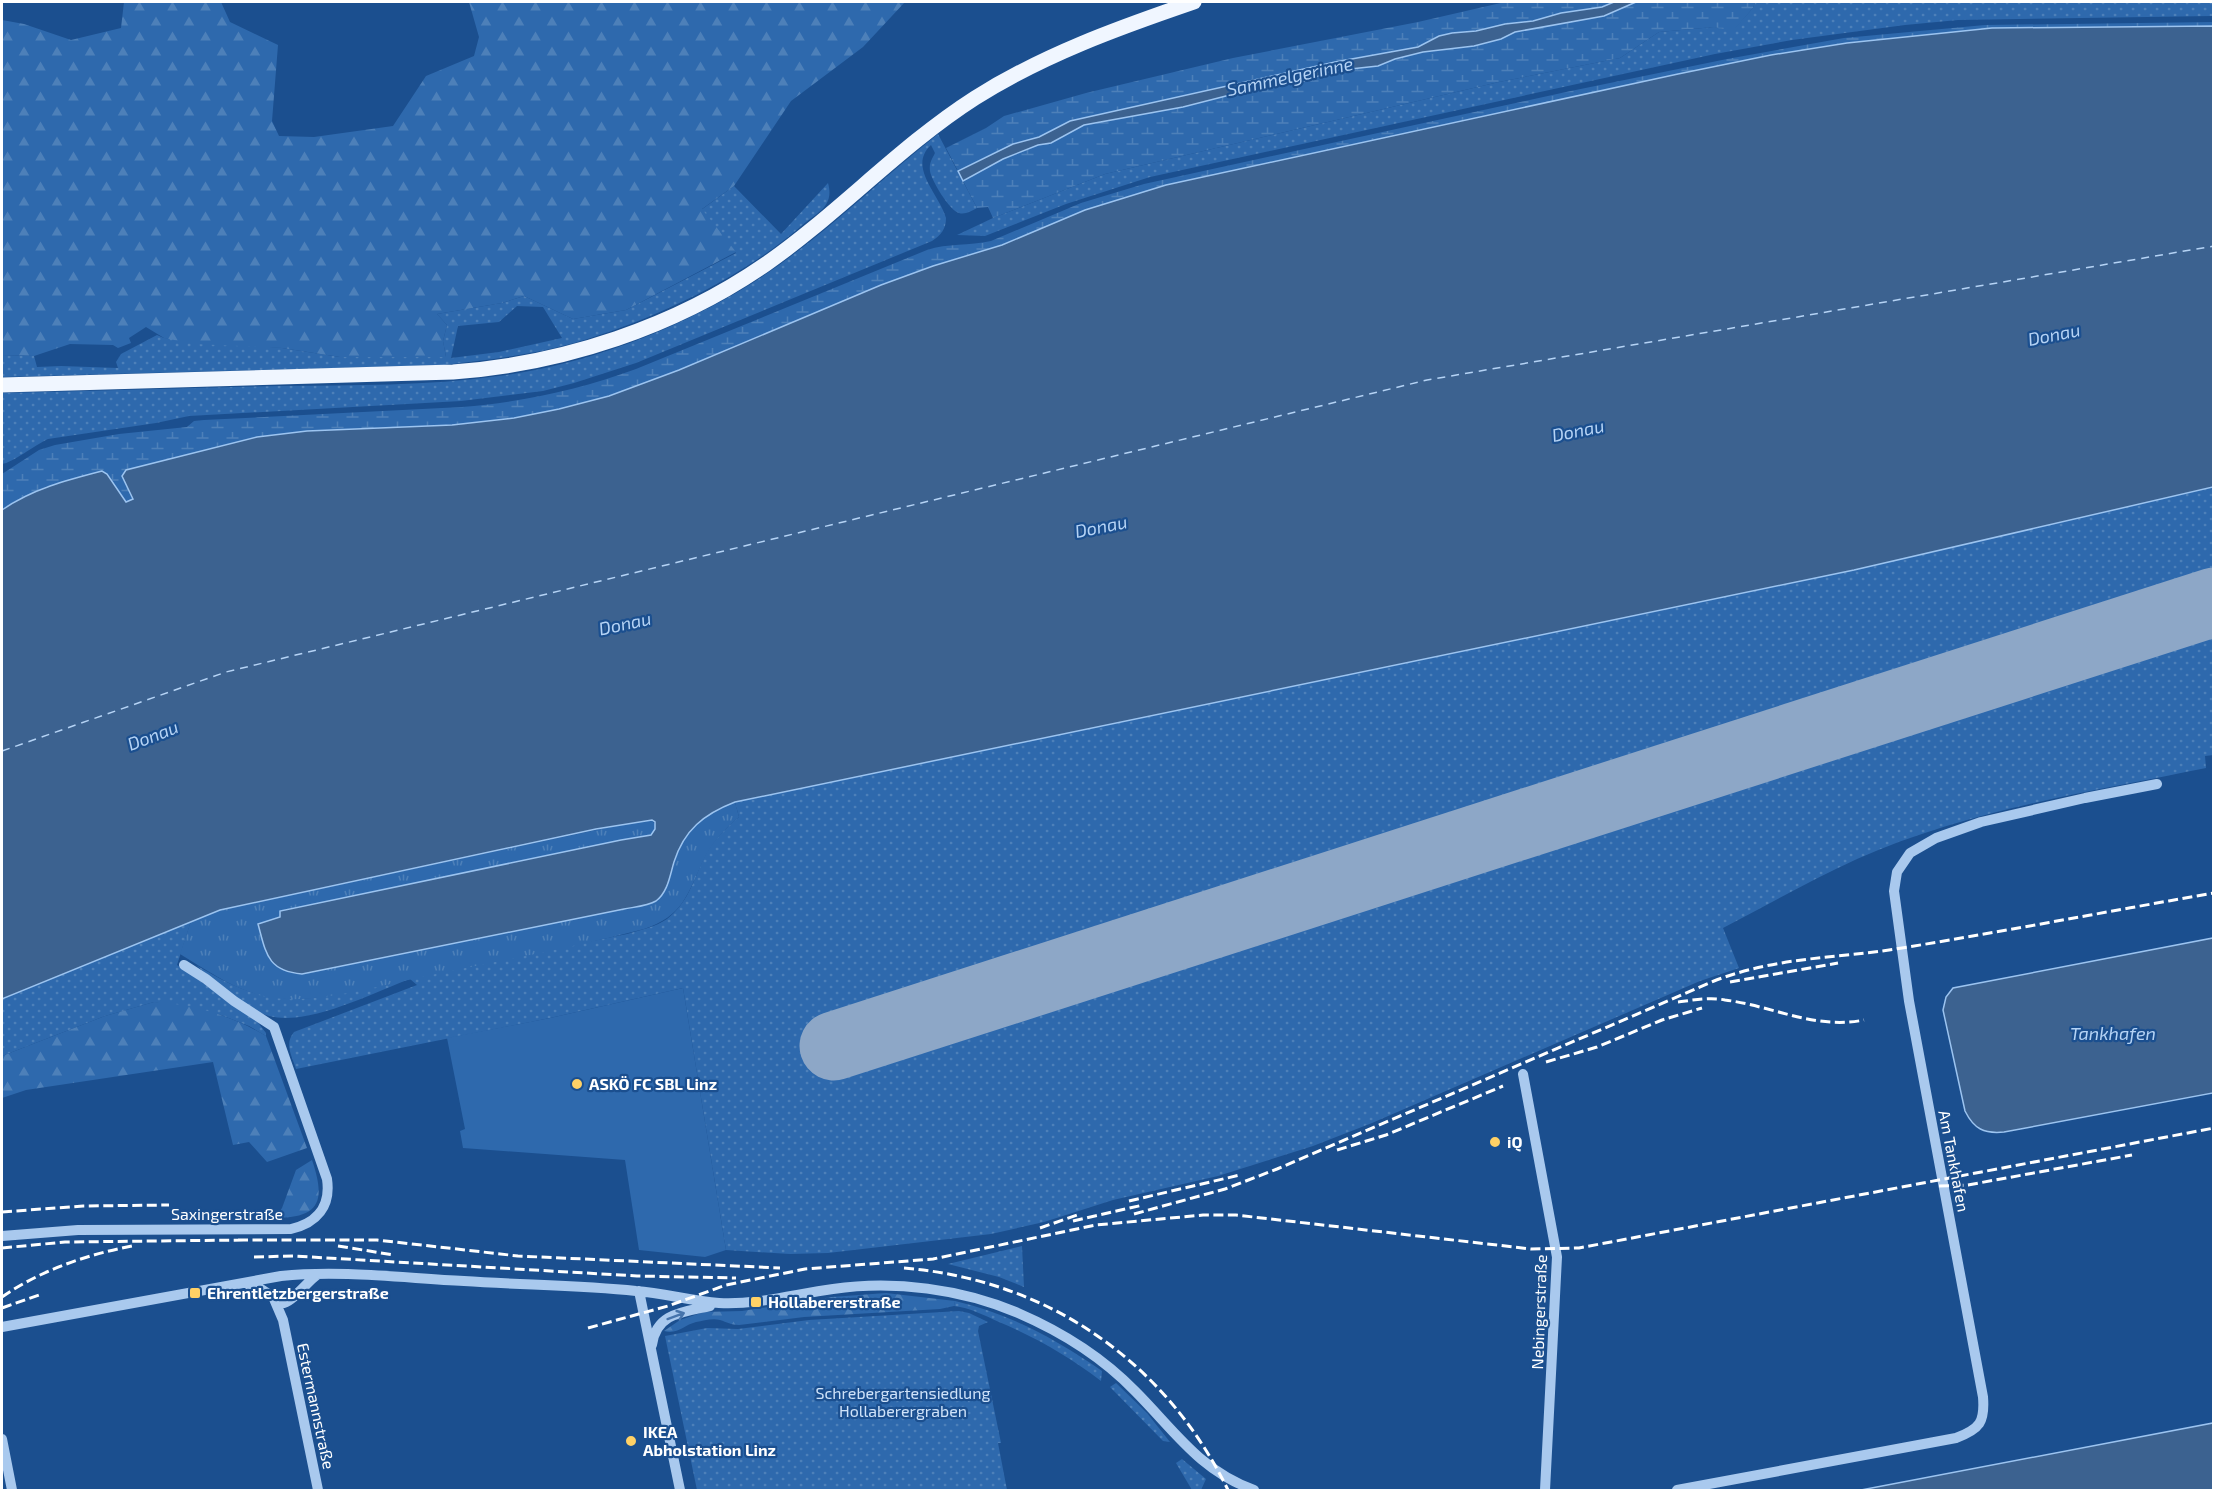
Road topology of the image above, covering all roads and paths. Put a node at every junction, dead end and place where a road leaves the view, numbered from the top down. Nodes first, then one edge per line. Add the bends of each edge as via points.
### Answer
1 (1194, 2) edge
2 (2, 385) edge
3 (2157, 784) dead end
4 (184, 965) dead end
5 (1523, 1074) dead end
6 (2, 1236) edge
7 (318, 1274) junction
8 (281, 1277) junction
9 (246, 1284) junction
10 (639, 1291) junction
11 (273, 1297) junction
12 (295, 1297) junction
13 (722, 1303) junction
14 (2, 1327) edge
15 (285, 1328) junction
16 (651, 1352) junction
17 (2, 1439) edge
18 (1547, 1488) edge
19 (12, 1491) edge
20 (318, 1491) edge
21 (680, 1491) edge
22 (1254, 1491) edge
23 (1677, 1491) edge

1 - 2 main road via 1105,33 1001,83 927,132 766,264 687,309 602,343 516,365 453,372
3 - 23 street, Am Tankhafen via 1981,822 1917,848 1897,872 1894,897 1909,1001 1983,1397 1984,1412 1979,1425 1956,1438
4 - 6 street, Saxingerstraße via 274,1027 327,1179 328,1198 321,1213 306,1225 291,1229 78,1230
5 - 18 street, Nebingerstraße via 1557,1257
7 - 8 street
7 - 10 street
7 - 12 street
8 - 9 street
8 - 11 street via 271,1284
8 - 12 street via 295,1283
9 - 11 street via 261,1287
9 - 14 street
10 - 13 street
10 - 16 street
11 - 12 street via 284,1303
11 - 15 street, Estermannstraße
12 - 15 street, Estermannstraße
16 -> 13 street via 654,1333 664,1320
13 - 22 street via 756,1302 849,1287 889,1286 952,1293 998,1305 1038,1322 1089,1352 1134,1390 1197,1457
15 - 20 street, Estermannstraße
16 - 21 street
17 - 19 street

